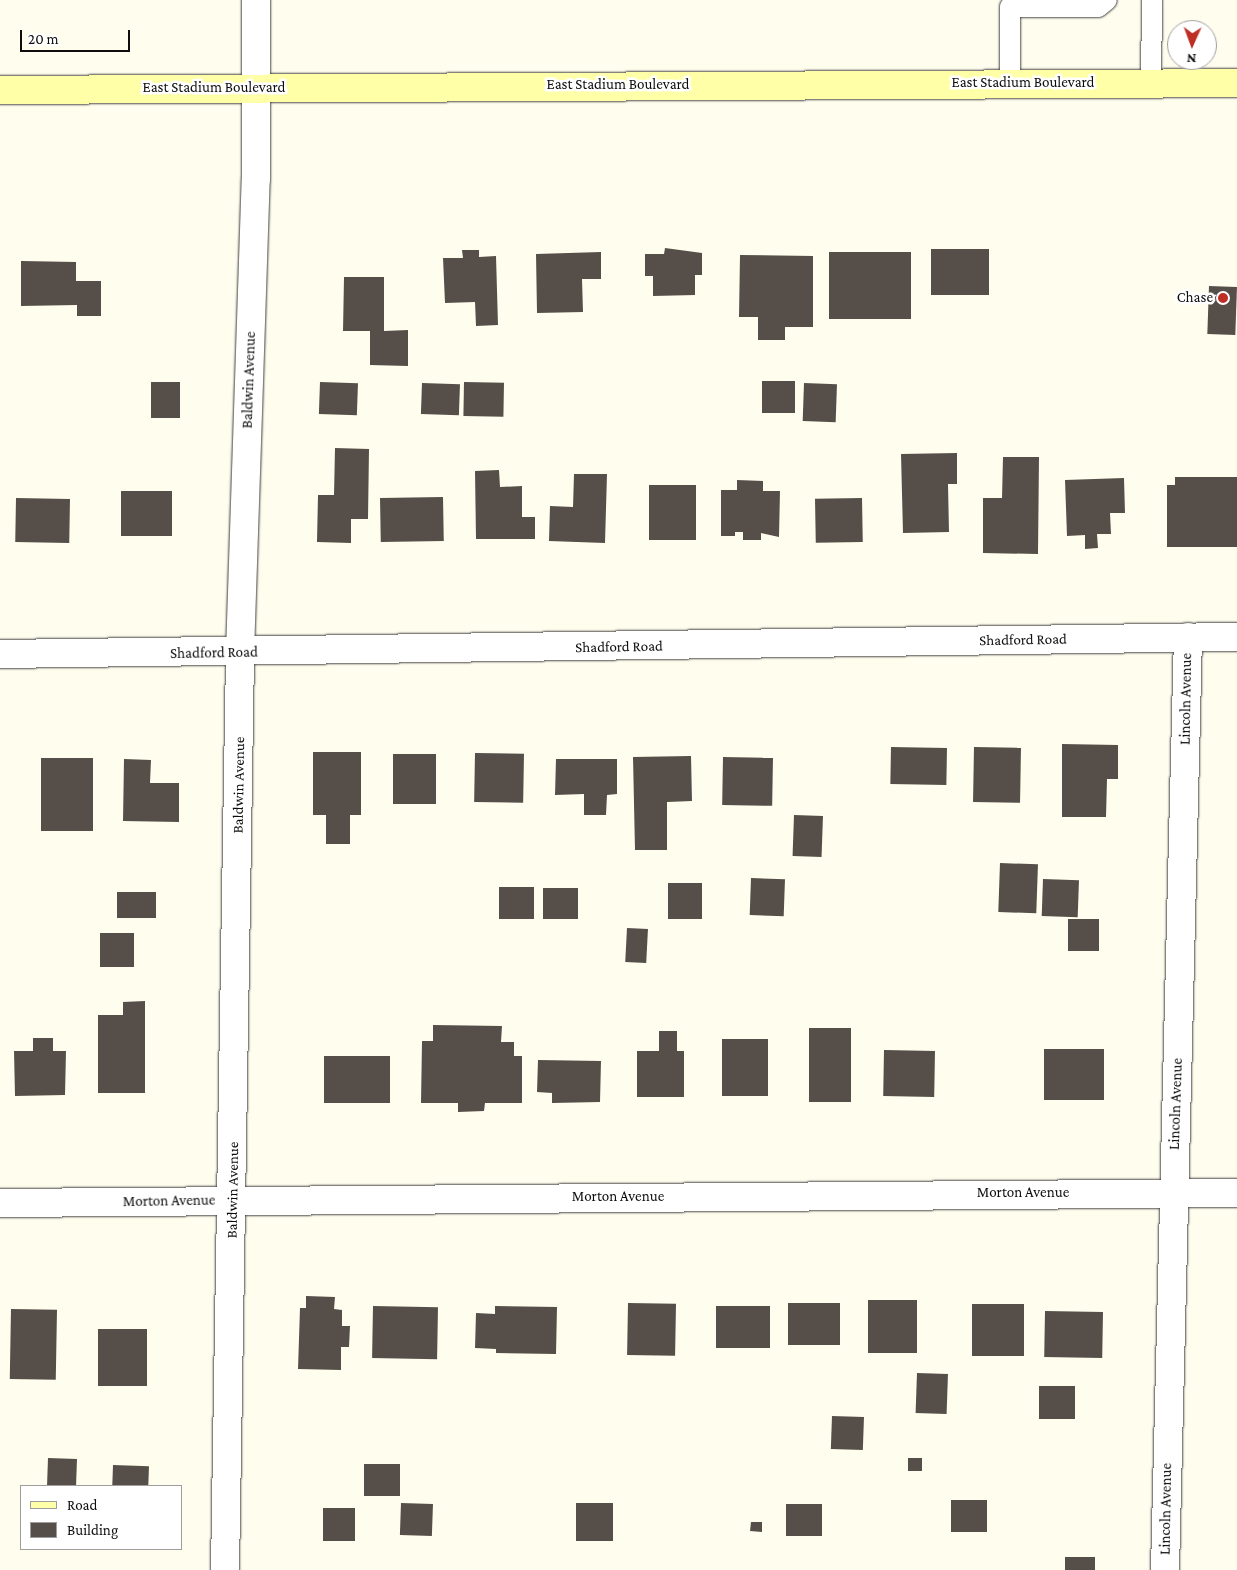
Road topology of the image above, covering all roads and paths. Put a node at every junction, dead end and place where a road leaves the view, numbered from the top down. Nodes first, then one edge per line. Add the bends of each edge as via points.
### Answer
1 (256, 0) edge
2 (1107, 0) edge
3 (1152, 0) edge
4 (1010, 4) edge
5 (1152, 83) junction
6 (1237, 83) edge
7 (1010, 84) junction
8 (255, 88) junction
9 (0, 90) edge
10 (1188, 637) junction
11 (1237, 637) edge
12 (240, 653) junction
13 (0, 654) edge
14 (1173, 1192) junction
15 (1237, 1192) edge
16 (233, 1200) junction
17 (0, 1203) edge
18 (225, 1570) edge
19 (1164, 1570) edge

1 - 8 street, Baldwin Avenue
2 - 4 lane via 1098,7
3 - 5 lane
4 - 7 lane
5 - 6 main road, East Stadium Boulevard
5 - 7 main road, East Stadium Boulevard
7 - 8 main road, East Stadium Boulevard
8 - 9 main road, East Stadium Boulevard
8 - 12 street, Baldwin Avenue via 256,179
10 - 11 street, Shadford Road
10 - 12 street, Shadford Road
10 - 14 street, Lincoln Avenue
12 - 13 street, Shadford Road
12 - 16 street, Baldwin Avenue
14 - 15 street, Morton Avenue
14 - 16 street, Morton Avenue
14 - 19 street, Lincoln Avenue
16 - 17 street, Morton Avenue
16 - 18 street, Baldwin Avenue

